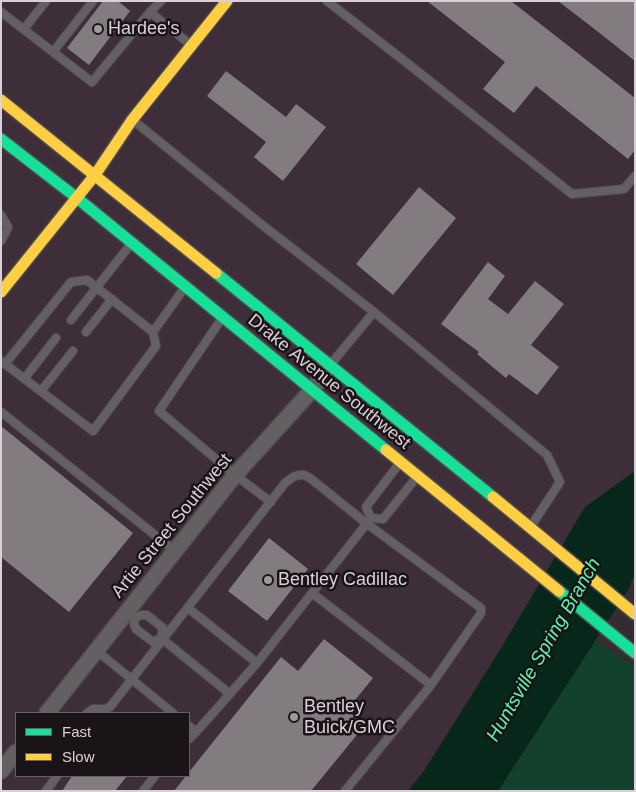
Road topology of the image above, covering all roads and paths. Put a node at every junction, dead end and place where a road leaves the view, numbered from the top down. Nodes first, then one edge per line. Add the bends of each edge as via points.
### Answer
1 (46, 1) edge
2 (93, 1) edge
3 (160, 1) edge
4 (227, 1) edge
5 (327, 1) edge
6 (1, 12) edge
7 (150, 12) junction
8 (24, 29) junction
9 (192, 45) junction
10 (53, 52) junction
11 (1, 100) edge
12 (132, 120) junction
13 (1, 139) edge
14 (95, 175) junction
15 (635, 176) edge
16 (77, 198) junction
17 (1, 216) edge
18 (1, 241) edge
19 (131, 243) junction
20 (3, 287) edge
21 (97, 287) junction
22 (184, 287) junction
23 (112, 299) junction
24 (374, 312) junction
25 (222, 318) junction
26 (71, 320) dead end
27 (86, 332) dead end
28 (153, 332) junction
29 (56, 338) dead end
30 (73, 351) dead end
31 (3, 362) edge
32 (330, 365) junction
33 (24, 379) junction
34 (312, 390) junction
35 (41, 391) junction
36 (1, 412) edge
37 (400, 462) junction
38 (235, 475) junction
39 (418, 476) junction
40 (271, 502) junction
41 (368, 520) junction
42 (530, 527) junction
43 (175, 551) junction
44 (312, 593) junction
45 (188, 608) junction
46 (635, 614) edge
47 (131, 615) junction
48 (162, 638) junction
49 (97, 651) junction
50 (635, 653) edge
51 (257, 662) junction
52 (132, 679) junction
53 (431, 685) junction
54 (230, 694) junction
55 (48, 712) edge
56 (88, 712) edge
57 (172, 712) edge
58 (190, 727) edge
59 (196, 732) junction
60 (190, 738) edge
61 (15, 753) edge
62 (1, 771) edge
63 (56, 777) edge
64 (154, 777) edge
65 (46, 791) edge
66 (142, 791) edge
67 (345, 791) edge

1 - 8 lane
2 - 10 lane
3 - 7 lane
4 - 9 street
5 - 15 lane via 572,194 624,190
6 - 8 lane
7 - 9 lane
7 - 10 lane via 92,82
8 - 10 lane
9 - 12 street
11 - 14 street, Drake Avenue Southwest
12 - 14 street
12 - 24 lane
13 - 16 street, Drake Avenue Southwest
14 - 16 street
14 - 32 street, Drake Avenue Southwest
16 - 19 street, Drake Avenue Southwest
16 - 20 street
17 - 18 lane via 8,228
19 - 21 lane
19 - 22 street, Drake Avenue Southwest
21 - 23 lane
21 - 26 lane
21 - 31 lane via 87,280 71,282
22 - 25 street, Drake Avenue Southwest
22 - 28 lane
23 - 27 lane
23 - 28 lane
24 - 32 lane
24 - 42 lane via 547,455 560,482
25 - 34 street, Drake Avenue Southwest
25 - 38 lane via 160,411
28 - 35 lane via 156,346 93,431
29 - 33 lane
30 - 35 lane
31 - 33 lane
32 - 34 street, Artie Street Southwest
32 - 42 street, Drake Avenue Southwest
33 - 35 lane
34 - 37 street, Drake Avenue Southwest
34 - 38 street, Artie Street Southwest
36 - 43 lane
37 - 39 street, Drake Avenue Southwest
37 - 41 lane via 366,507
38 - 40 lane
38 - 43 street, Artie Street Southwest
39 - 41 lane via 383,519
39 - 50 street, Drake Avenue Southwest
40 - 41 lane via 285,483 304,475
40 - 45 lane
41 - 44 lane
41 - 53 lane via 481,608 481,613
42 - 46 street, Drake Avenue Southwest
43 - 47 street, Artie Street Southwest
44 - 51 lane
44 - 53 lane
45 - 48 lane
45 - 51 lane
47 - 48 lane via 136,629 153,642
47 - 48 lane via 147,615 163,628
47 - 49 street, Artie Street Southwest
48 - 52 lane
48 - 54 lane
49 - 52 lane
49 - 55 street, Artie Street Southwest
51 - 54 lane
52 - 56 lane via 110,707
52 - 57 lane
53 - 67 lane
54 - 59 lane
58 - 59 lane
59 - 60 lane
61 - 62 street
63 - 65 lane
64 - 66 lane

